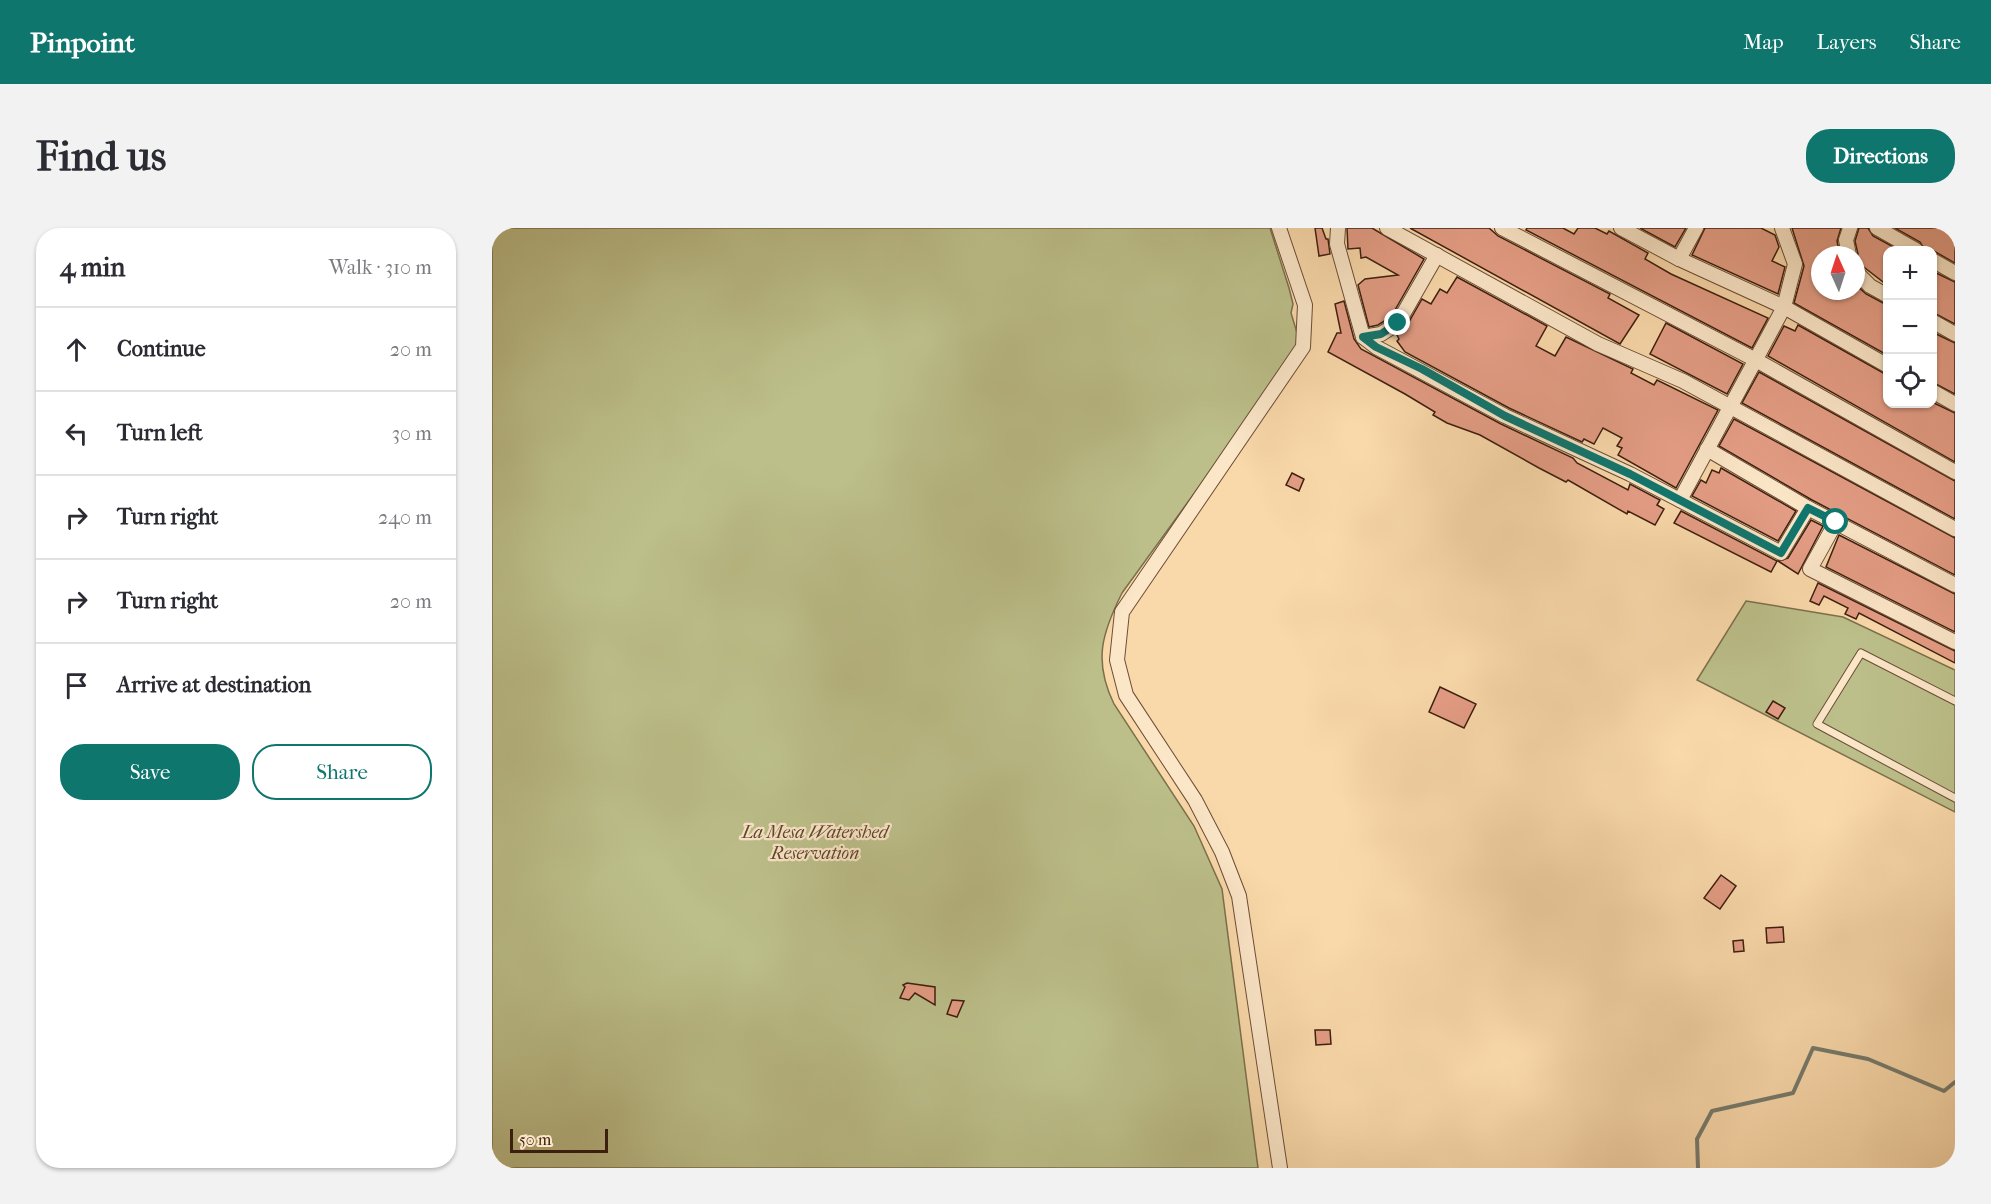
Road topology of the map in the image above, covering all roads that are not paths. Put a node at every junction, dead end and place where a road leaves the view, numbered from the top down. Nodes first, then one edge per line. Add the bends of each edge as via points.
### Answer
1 (1279, 228) edge
2 (1338, 228) edge
3 (1388, 228) edge
4 (1503, 228) edge
5 (1621, 228) edge
6 (1696, 228) edge
7 (1782, 228) edge
8 (1850, 228) edge
9 (1877, 228) edge
10 (1847, 246) edge
11 (1909, 246) edge
12 (1437, 255) junction
13 (1679, 259) junction
14 (1937, 263) edge
15 (1955, 273) edge
16 (1865, 281) edge
17 (1883, 294) edge
18 (1784, 307) junction
19 (1937, 324) edge
20 (1955, 334) edge
21 (1363, 337) junction
22 (1754, 359) junction
23 (1883, 364) edge
24 (1937, 394) edge
25 (1955, 404) edge
26 (1730, 406) junction
27 (1707, 449) junction
28 (1955, 472) edge
29 (1680, 500) junction
30 (1808, 508) junction
31 (1836, 522) junction
32 (1955, 529) edge
33 (1955, 585) edge
34 (1955, 642) edge
35 (1955, 700) edge
36 (1955, 798) edge
37 (1280, 1168) edge

1 - 37 street via 1305,305 1303,348 1122,612 1117,660 1126,695 1195,800 1239,896
2 - 21 street via 1337,244
3 - 12 street
4 - 22 street
5 - 13 street
6 - 13 street
7 - 18 street via 1795,264
8 - 10 street
9 - 11 street
12 - 21 street via 1398,323 1381,334
12 - 26 street via 1598,344
13 - 18 street
14 - 15 street
16 - 17 street
18 - 22 street
18 - 23 street
19 - 20 street
21 - 29 street via 1505,416
22 - 26 street
22 - 28 street
24 - 25 street
26 - 27 street
26 - 32 street
27 - 29 street
27 - 30 street
29 - 30 street via 1781,553
30 - 31 street
31 - 33 street
31 - 34 street via 1810,569
35 - 36 lane via 1860,653 1817,724

